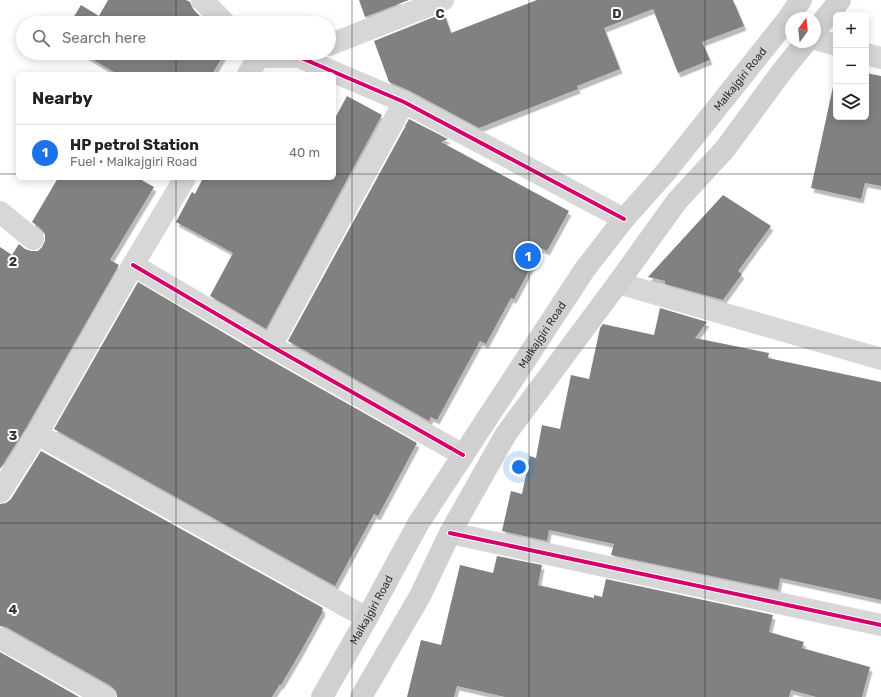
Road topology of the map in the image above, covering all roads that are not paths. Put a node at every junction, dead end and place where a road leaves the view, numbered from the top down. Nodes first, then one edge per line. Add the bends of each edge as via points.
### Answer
1 (202, 0) edge
2 (443, 0) edge
3 (801, 0) edge
4 (840, 0) edge
5 (218, 16) edge
6 (821, 24) edge
7 (821, 41) edge
8 (336, 42) edge
9 (833, 44) edge
10 (801, 48) edge
11 (869, 55) edge
12 (881, 58) edge
13 (315, 60) edge
14 (404, 102) junction
15 (184, 180) edge
16 (0, 212) edge
17 (624, 218) junction
18 (33, 239) dead end
19 (133, 265) junction
20 (618, 283) junction
21 (271, 346) junction
22 (881, 359) edge
23 (37, 434) junction
24 (463, 455) junction
25 (0, 492) edge
26 (450, 532) junction
27 (367, 618) junction
28 (881, 625) edge
29 (0, 638) edge
30 (105, 697) edge
31 (322, 697) edge
32 (361, 697) edge

1 - 5 street
2 - 8 street
3 - 17 main road, Malkajgiri Road via 665,173
4 - 6 main road
7 - 9 street
10 - 20 main road via 726,149 677,201
11 - 12 street
13 - 14 street
14 - 17 street
14 - 21 street
15 - 19 street
16 - 18 street
17 - 24 main road, Malkajgiri Road via 586,269
19 - 21 street
19 - 23 street
20 - 22 street
20 - 26 main road via 506,434
21 - 24 street
23 - 25 street
23 - 27 street
24 - 27 main road, Malkajgiri Road via 418,524
26 - 28 street
26 - 32 main road via 420,596
27 - 31 main road, Malkajgiri Road
29 - 30 street

